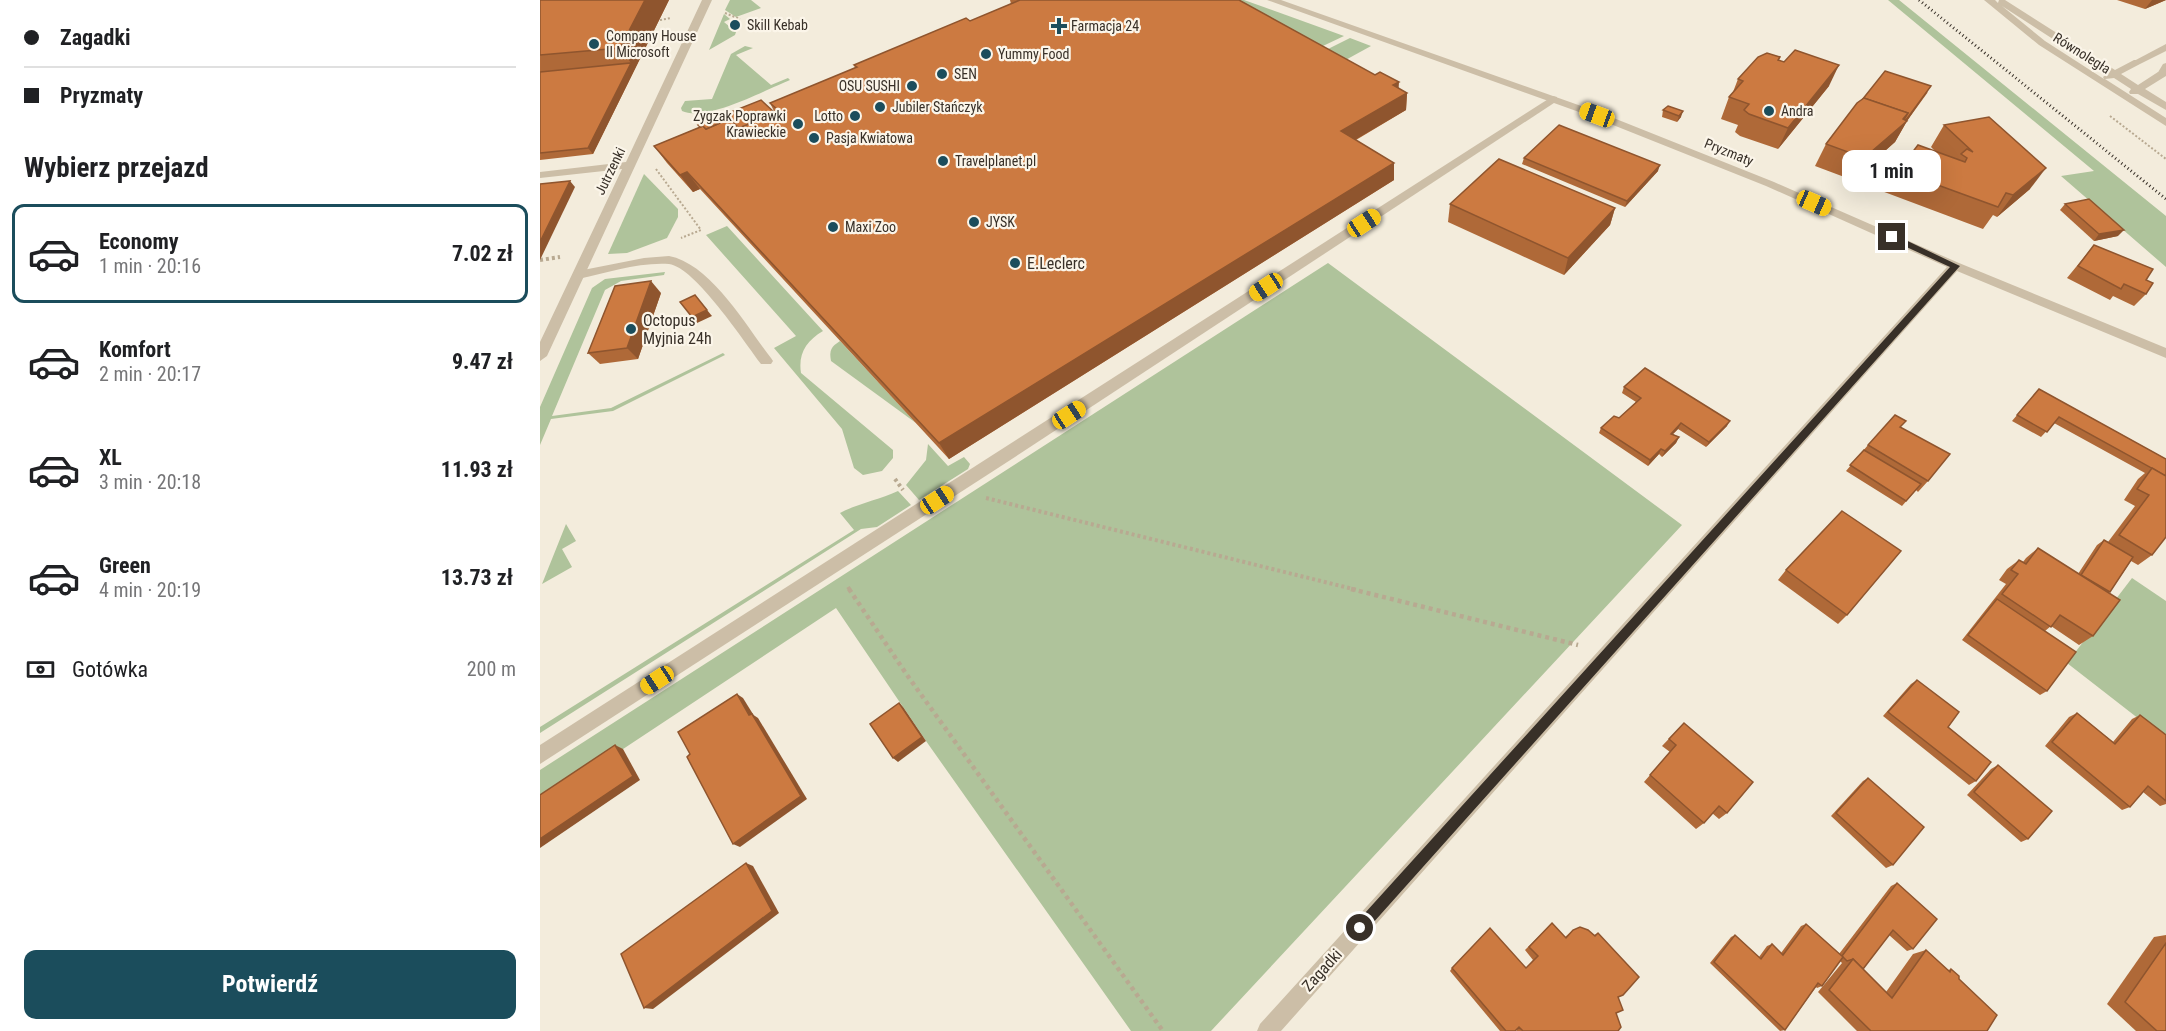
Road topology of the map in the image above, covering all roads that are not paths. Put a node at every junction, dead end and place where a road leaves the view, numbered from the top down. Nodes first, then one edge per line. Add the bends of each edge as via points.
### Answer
1 (707, 0) edge
2 (1272, 0) edge
3 (1989, 0) edge
4 (1998, 0) edge
5 (2166, 47) edge
6 (2164, 70) edge
7 (2114, 74) junction
8 (2101, 81) junction
9 (2140, 89) junction
10 (2126, 97) junction
11 (1553, 99) junction
12 (2166, 107) edge
13 (2166, 123) edge
14 (629, 165) junction
15 (540, 175) edge
16 (1956, 266) junction
17 (578, 275) junction
18 (2166, 353) edge
19 (540, 356) edge
20 (766, 361) dead end
21 (540, 755) edge
22 (1267, 1031) edge

1 - 14 street, Jutrzenki
2 - 11 street, Pryzmaty
3 - 8 street, Równoległa via 2042,43
4 - 7 street, Równoległa
5 - 7 street
6 - 9 street
7 - 8 street
7 - 9 street, Równoległa
8 - 10 street, Równoległa
9 - 10 street
9 - 12 street, Równoległa
10 - 13 street, Równoległa
11 - 16 street, Pryzmaty via 1770,184
11 - 21 street
14 - 15 street
14 - 17 street, Jutrzenki
16 - 18 street, Pryzmaty
16 - 22 street, Zagadki
17 - 19 street, Jutrzenki
17 - 20 street via 662,260 678,261 697,275

